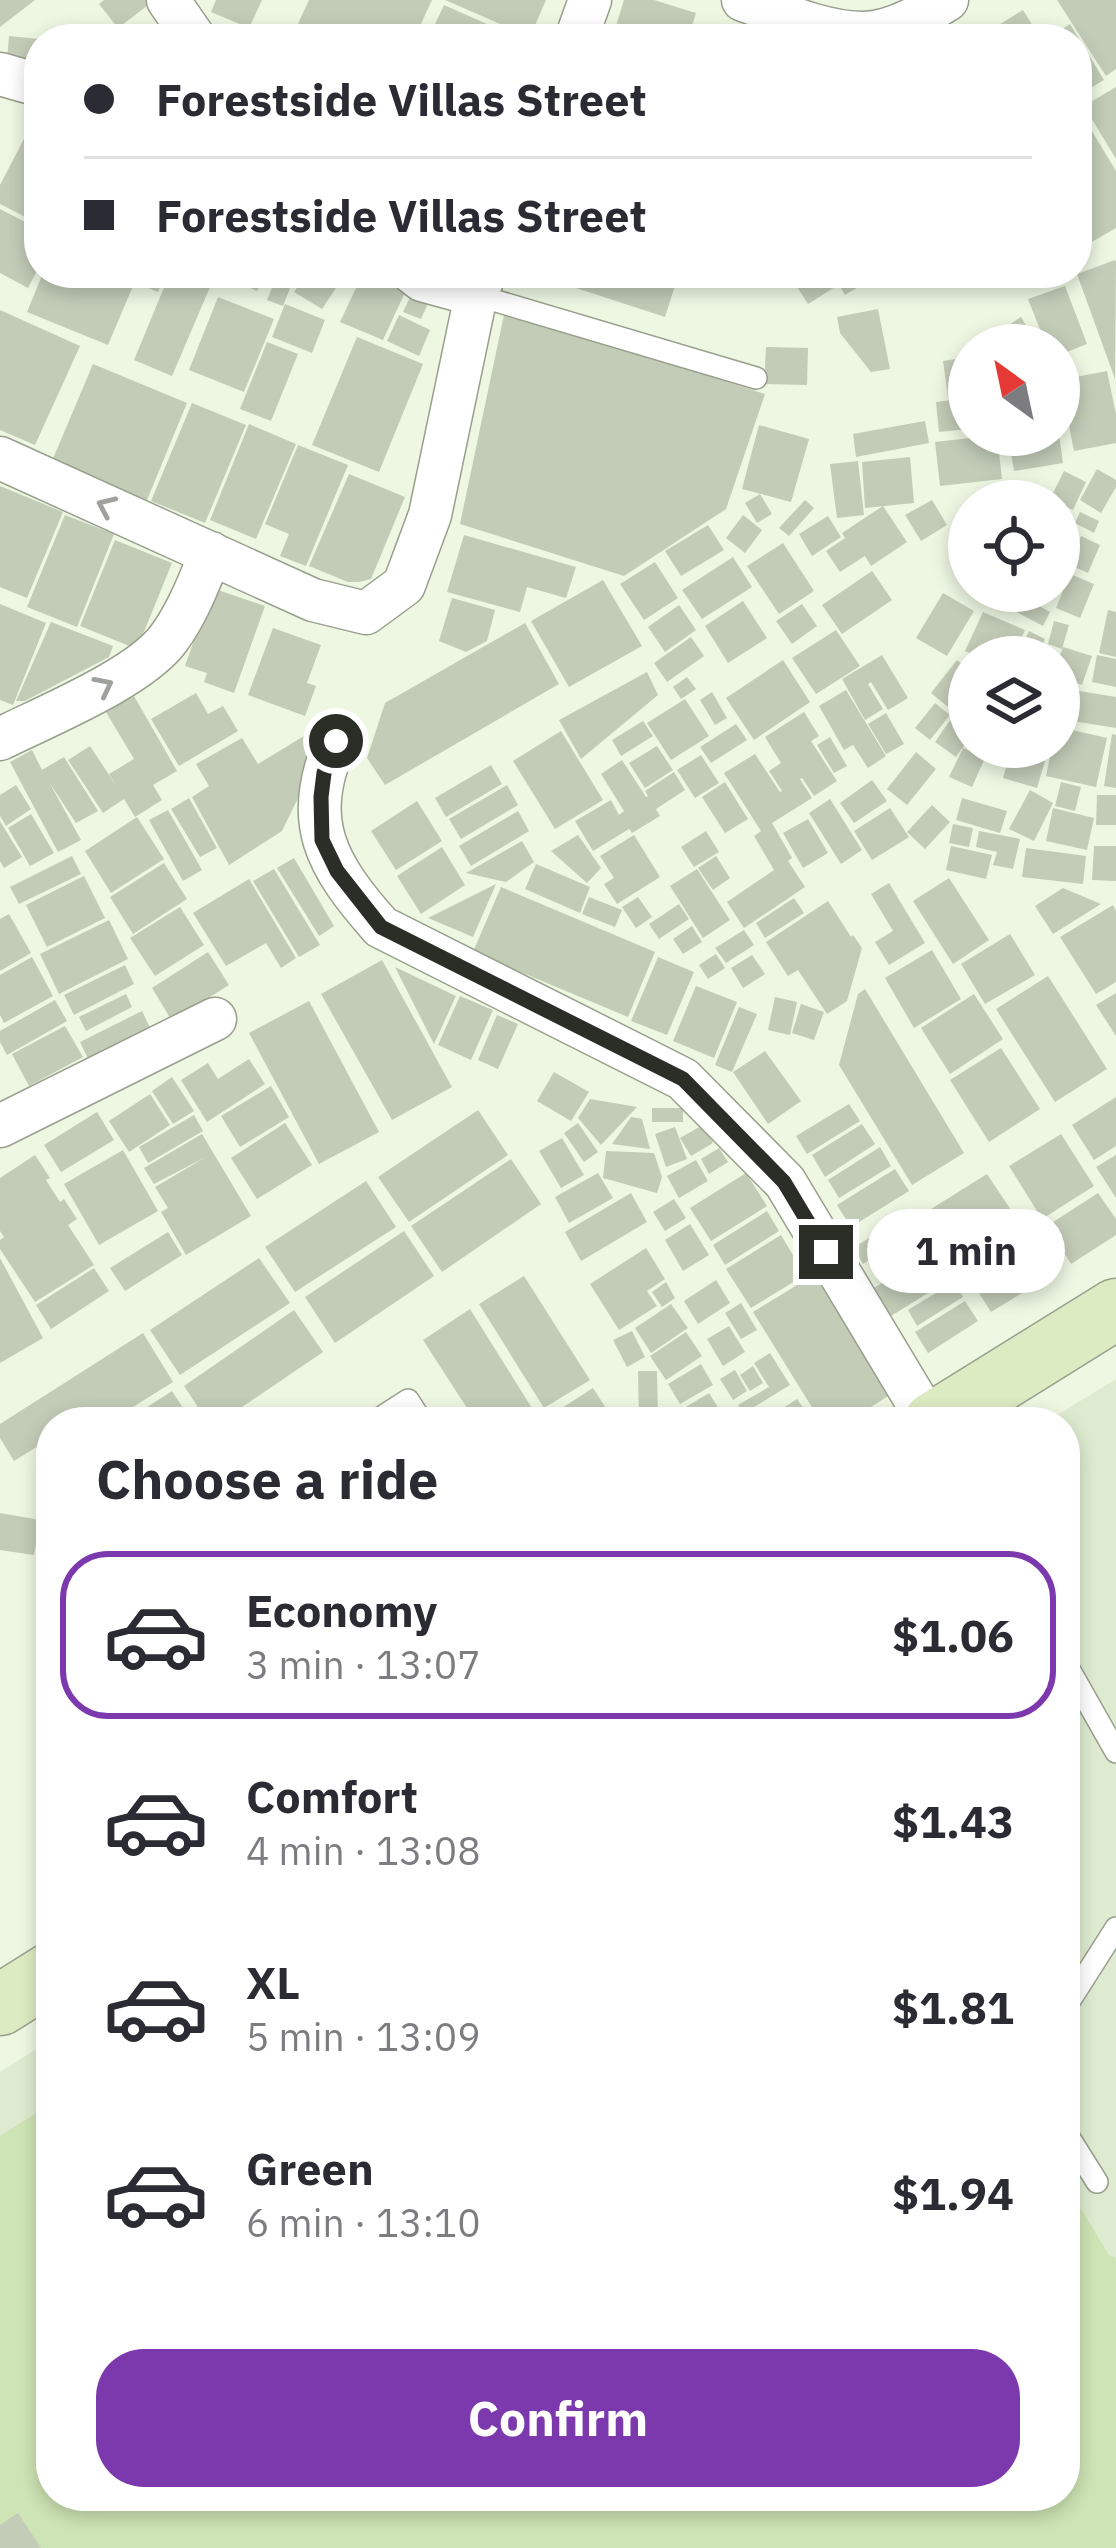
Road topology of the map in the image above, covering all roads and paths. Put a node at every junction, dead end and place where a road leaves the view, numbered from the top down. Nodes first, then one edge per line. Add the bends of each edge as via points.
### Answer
1 (743, 0) edge
2 (947, 0) edge
3 (811, 24) edge
4 (899, 24) edge
5 (480, 288) edge
6 (493, 288) edge
7 (756, 378) dead end
8 (0, 458) edge
9 (211, 553) junction
10 (0, 740) edge
11 (336, 741) dead end
12 (215, 1019) dead end
13 (0, 1126) edge
14 (1116, 1309) edge
15 (922, 1407) edge
16 (956, 1407) edge
17 (1080, 1688) edge
18 (1116, 1752) edge
19 (1116, 1928) edge
20 (36, 1982) edge
21 (1080, 1984) edge
22 (0, 2005) edge
23 (1080, 2155) edge
24 (1097, 2182) dead end

1 - 3 street
2 - 4 street
5 - 9 street via 430,515 404,585 366,614 313,600
6 - 7 lane
9 -> 8 street
10 -> 9 street via 130,673 167,642
11 - 15 street via 324,773 322,840 358,901 381,927 683,1079 784,1182
12 - 13 street
14 - 16 main road
17 - 18 lane
19 - 21 lane
20 - 22 main road
23 - 24 lane

